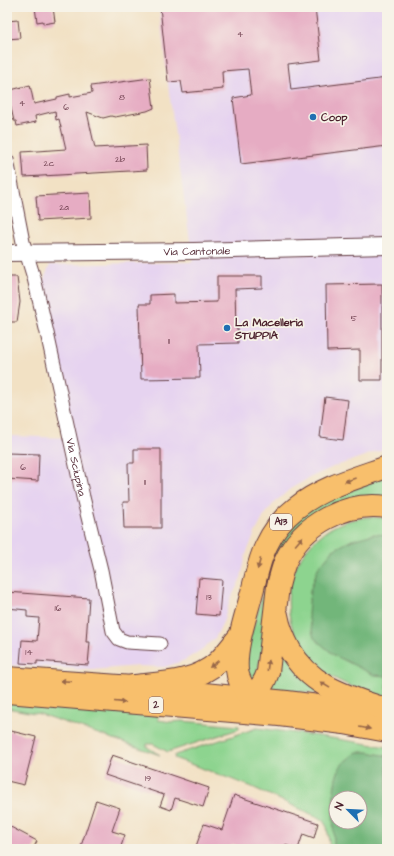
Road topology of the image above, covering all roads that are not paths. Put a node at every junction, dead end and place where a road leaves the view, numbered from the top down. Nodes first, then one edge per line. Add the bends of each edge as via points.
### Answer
1 (7, 160) edge
2 (387, 246) edge
3 (7, 253) edge
4 (26, 254) junction
5 (387, 467) edge
6 (387, 507) edge
7 (276, 602) junction
8 (240, 636) junction
9 (160, 644) dead end
10 (7, 677) edge
11 (133, 686) junction
12 (7, 693) edge
13 (249, 698) junction
14 (387, 710) edge
15 (230, 712) junction
16 (387, 714) edge
17 (279, 716) junction
18 (387, 732) edge

1 - 4 street, Via Sciupina
2 - 4 street, Via Cantonale
3 - 4 street, Via Cantonale
4 - 9 street, Via Sciupina via 47,332 113,631 119,639 126,642
5 -> 8 highway, A13 via 318,493 287,516 272,534 262,556
7 -> 6 highway, A13 via 285,562 310,529 342,511 368,506
13 -> 7 highway, A13 via 261,687 268,672
14 -> 7 highway, A13 via 330,689 304,669 286,642
8 -> 11 highway, A13 via 218,662 196,676
8 - 13 highway, A13 via 237,669 241,684
11 -> 10 main road, 2
11 - 13 main road, 2
12 -> 15 main road, 2
13 - 15 main road, A13
13 - 16 main road, 2
13 - 17 main road, A13 via 261,708
15 - 17 main road, 2
17 -> 18 main road, 2

